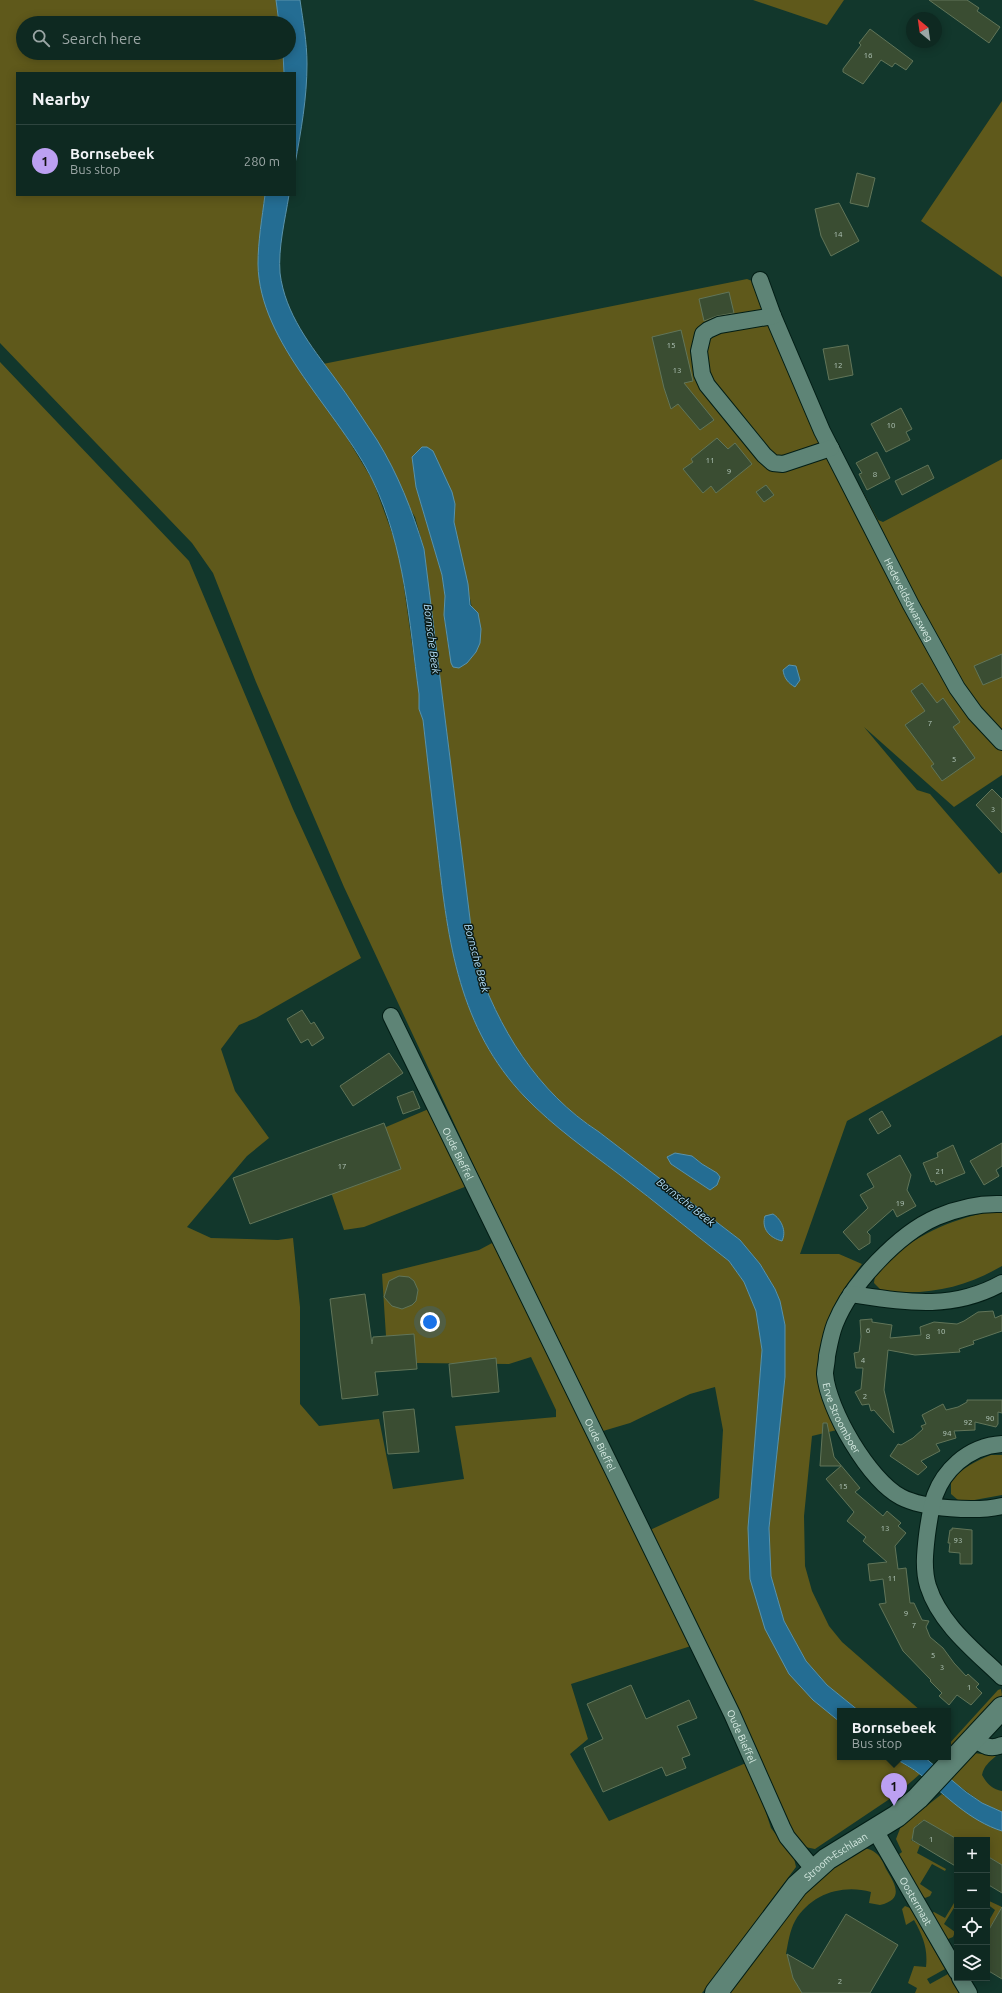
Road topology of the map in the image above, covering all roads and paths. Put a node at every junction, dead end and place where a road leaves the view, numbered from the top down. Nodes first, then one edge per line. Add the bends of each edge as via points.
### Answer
1 (760, 280) dead end
2 (773, 316) junction
3 (831, 448) junction
4 (1002, 742) edge
5 (391, 1016) dead end
6 (1002, 1204) edge
7 (1002, 1283) edge
8 (851, 1294) junction
9 (1002, 1444) edge
10 (931, 1506) junction
11 (1002, 1506) edge
12 (1002, 1677) edge
13 (1002, 1708) edge
14 (974, 1739) junction
15 (1002, 1745) edge
16 (875, 1830) junction
17 (814, 1870) junction
18 (954, 1967) edge
19 (962, 1981) edge
20 (716, 1993) edge
21 (969, 1993) edge

1 - 2 street, Hedeveldsdwarsweg
2 - 3 street, Hedeveldsdwarsweg
2 - 3 street via 719,325 703,334 699,351 707,385 773,464 783,464
3 - 4 street, Hedeveldsdwarsweg via 911,605 957,688 975,714
5 - 17 street, Oude Bieffel via 728,1707 782,1827
6 - 8 street, Erve Stroomboer via 977,1204 961,1208 922,1225 904,1236 884,1255
7 - 8 street via 966,1298 936,1304 908,1303
8 - 10 street, Erve Stroomboer via 834,1326 829,1347 825,1373 829,1398 841,1425 878,1480 901,1497
9 - 10 street via 990,1444 979,1448 947,1472 938,1486
10 - 11 street, Erve Stroomboer via 972,1509
10 - 12 street via 924,1562 928,1586 943,1616 956,1633
13 - 14 street, Stroom-Eschlaan
14 - 15 street via 984,1747 994,1748
14 - 16 street, Stroom-Eschlaan via 929,1788 897,1816
16 - 17 street, Stroom-Eschlaan via 827,1859
16 - 18 street, Oostermaat
17 - 20 street, Stroom-Eschlaan via 797,1886
19 - 21 street

